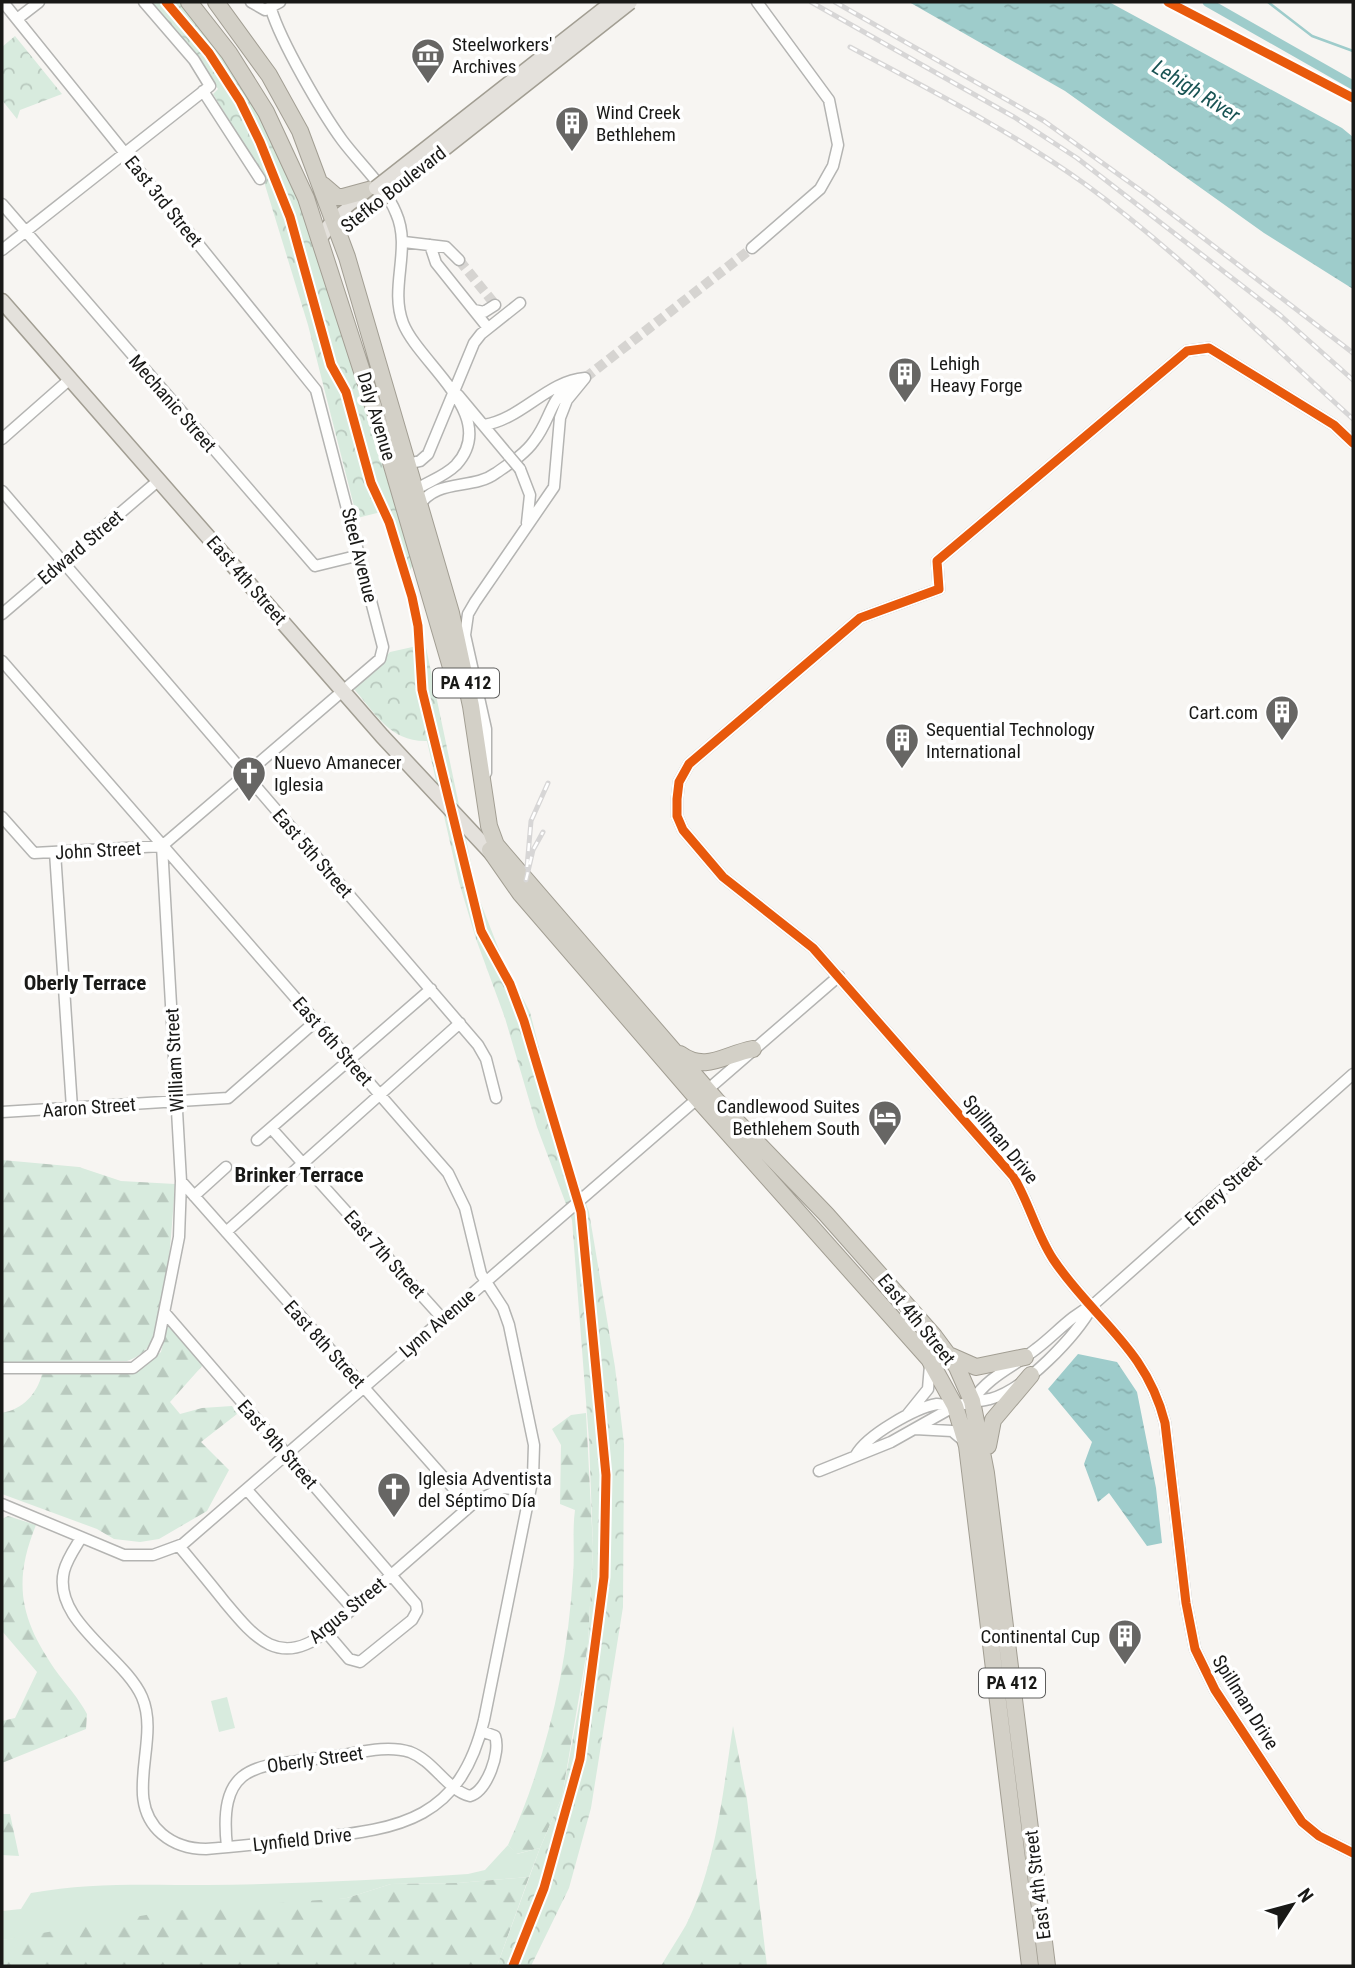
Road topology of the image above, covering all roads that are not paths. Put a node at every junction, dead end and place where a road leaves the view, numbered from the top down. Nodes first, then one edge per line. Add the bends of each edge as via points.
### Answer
1 (3, 2) edge
2 (39, 2) edge
3 (144, 2) edge
4 (189, 2) edge
5 (216, 2) edge
6 (251, 2) edge
7 (613, 2) edge
8 (630, 2) edge
9 (757, 2) edge
10 (275, 5) edge
11 (17, 19) junction
12 (207, 89) junction
13 (124, 152) junction
14 (260, 179) dead end
15 (323, 185) junction
16 (376, 188) joint
17 (2, 204) edge
18 (349, 208) junction
19 (336, 227) junction
20 (24, 231) junction
21 (318, 239) junction
22 (404, 242) junction
23 (430, 245) junction
24 (752, 248) tunnel mouth
25 (2, 250) edge
26 (459, 260) tunnel mouth
27 (2, 301) edge
28 (494, 303) junction
29 (474, 310) junction
30 (504, 316) junction
31 (488, 328) junction
32 (70, 379) junction
33 (581, 381) junction
34 (453, 391) junction
35 (321, 404) joint
36 (484, 425) junction
37 (2, 439) edge
38 (1353, 443) edge
39 (388, 452) junction
40 (408, 465) junction
41 (159, 480) junction
42 (2, 491) edge
43 (413, 500) junction
44 (521, 535) junction
45 (360, 555) junction
46 (63, 562) junction
47 (2, 614) edge
48 (2, 661) edge
49 (343, 690) junction
50 (246, 774) junction
51 (485, 800) junction
52 (2, 817) edge
53 (162, 846) junction
54 (55, 852) junction
55 (501, 859) junction
56 (527, 892) junction
57 (839, 976) junction
58 (431, 989) junction
59 (316, 1021) junction
60 (460, 1024) junction
61 (670, 1048) junction
62 (753, 1049) junction
63 (349, 1059) junction
64 (1353, 1074) edge
65 (701, 1093) junction
66 (381, 1094) junction
67 (496, 1098) dead end
68 (176, 1101) junction
69 (72, 1108) junction
70 (2, 1112) edge
71 (271, 1128) junction
72 (257, 1140) dead end
73 (303, 1163) junction
74 (226, 1167) dead end
75 (181, 1181) junction
76 (194, 1196) junction
77 (226, 1232) junction
78 (484, 1281) junction
79 (1093, 1306) junction
80 (165, 1314) junction
81 (442, 1318) junction
82 (948, 1354) junction
83 (1025, 1357) junction
84 (929, 1359) junction
85 (2, 1368) edge
86 (1031, 1375) junction
87 (364, 1387) junction
88 (972, 1401) junction
89 (955, 1406) junction
90 (907, 1415) junction
91 (915, 1429) junction
92 (967, 1446) junction
93 (287, 1454) junction
94 (856, 1455) junction
95 (819, 1471) dead end
96 (986, 1473) junction
97 (531, 1488) junction
98 (247, 1490) junction
99 (2, 1504) edge
100 (469, 1506) junction
101 (81, 1538) junction
102 (179, 1546) junction
103 (392, 1574) junction
104 (352, 1608) junction
105 (326, 1632) junction
106 (481, 1731) junction
107 (454, 1786) junction
108 (227, 1847) junction
109 (1353, 1853) edge
110 (1030, 1966) edge
111 (1047, 1966) edge

1 - 11 street, East 3rd Street
2 - 11 street
3 - 12 street via 188,52
4 - 21 highway, Daly Avenue / PA 412 via 218,37 266,112 301,187
5 - 15 highway, Daly Avenue / PA 412 via 285,102
6 - 10 street via 260,9
7 - 16 main road, Stefko Boulevard, bridge
8 - 18 main road, Stefko Boulevard, bridge
9 - 24 street via 829,100 838,145 820,189
10 - 22 street via 330,122 393,206
11 - 13 street, East 3rd Street
12 - 13 street
12 - 14 street
13 - 20 street
13 - 35 street, East 3rd Street via 316,390
15 - 18 highway
15 - 19 highway, Daly Avenue / PA 412
16 - 18 highway
17 - 20 street, Mechanic Street
18 - 19 main road, Stefko Boulevard
19 - 21 main road, Stefko Boulevard
19 - 40 highway, Daly Avenue / PA 412
20 - 25 street
20 - 45 street, Mechanic Street via 315,566
21 - 39 highway, Daly Avenue / PA 412
22 - 23 street
22 - 34 street via 398,302 402,320
23 - 26 street via 446,247
23 - 29 street via 436,262
27 - 32 main road, East 4th Street
28 - 29 street via 484,312
28 - 30 street
28 - 30 street via 518,305
29 - 31 street
30 - 31 street
31 - 34 street via 474,343
32 - 37 street
32 - 41 main road, East 4th Street
33 - 36 street via 566,382 506,418
33 - 43 street via 555,399 539,435 526,450 488,478
33 - 44 street via 560,418 554,486
34 - 36 street
34 - 40 street via 428,454
34 - 43 street via 469,427 465,451 449,471
35 - 45 street, Steel Avenue
36 - 44 street, bridge via 528,485 530,506
38 - 57 street, Spillman Drive via 1334,425 1209,348 1187,351 937,561 939,589 860,618 689,764 679,782 677,816 683,830 710,864 813,948
39 - 40 street via 396,462
39 - 43 highway, Daly Avenue / PA 412
40 - 43 highway, Daly Avenue / PA 412
41 - 46 street, Edward Street
41 - 49 main road, East 4th Street
42 - 46 street, East 5th Street
43 - 51 highway, Daly Avenue / PA 412 via 458,645
43 - 55 highway, Daly Avenue / PA 412 via 412,534 456,686 481,830
44 - 51 street via 475,602 465,629 486,729
45 - 49 street, Steel Avenue via 384,652
46 - 47 street, Edward Street
46 - 50 street, East 5th Street
48 - 53 street, East 6th Street
49 - 50 street
49 - 55 main road, East 4th Street via 465,827
50 - 53 street
50 - 58 street, East 5th Street
51 - 55 highway, Daly Avenue / PA 412
52 - 54 street, John Street via 34,853
53 - 54 street, John Street
53 - 59 street, East 6th Street
53 - 68 street, William Street
54 - 69 street
55 - 56 highway, East 4th Street / PA 412
55 - 56 highway, East 4th Street / PA 412 via 520,874
56 - 61 highway, East 4th Street / PA 412
56 - 65 highway, East 4th Street / PA 412 via 535,910
57 - 62 street, Lynn Avenue
57 - 79 street, Spillman Drive via 1013,1176 1054,1260
58 - 60 street, East 5th Street
58 - 63 street
59 - 63 street, East 6th Street
59 - 68 street, Aaron Street via 228,1098
60 - 66 street
60 - 67 street, East 5th Street via 483,1051
61 - 62 highway via 700,1063
61 - 65 highway, East 4th Street / PA 412
62 - 65 street, Lynn Avenue
63 - 66 street, East 6th Street
63 - 71 street
64 - 79 street, Emery Street
65 - 78 street, Lynn Avenue
65 - 82 highway, East 4th Street / PA 412 via 826,1214
65 - 84 highway, East 4th Street / PA 412
66 - 73 street
66 - 78 street, East 6th Street via 443,1165 457,1189
68 - 69 street, Aaron Street
68 - 75 street, William Street
69 - 70 street, Aaron Street
71 - 72 street
71 - 73 street, East 7th Street
73 - 77 street
73 - 81 street, East 7th Street
74 - 76 street
75 - 76 street, East 8th Street
75 - 80 street, William Street via 179,1237
76 - 77 street, East 8th Street
77 - 87 street, East 8th Street
78 - 81 street, Lynn Avenue
78 - 97 street, East 6th Street via 503,1308 510,1330 534,1445
79 - 83 street, Emery Street via 1074,1314
79 - 86 street, Emery Street via 1083,1323
79 - 109 street, Spillman Drive via 1140,1362 1162,1411 1188,1618 1203,1670 1302,1822
80 - 85 street, William Street via 152,1353 133,1368
80 - 93 street, East 9th Street
81 - 87 street, Lynn Avenue
82 - 83 highway via 976,1367
82 - 88 highway, East 4th Street / PA 412
83 - 88 street, Emery Street via 985,1382
84 - 89 highway, East 4th Street / PA 412
84 - 90 street via 929,1387
86 - 88 street, Emery Street via 991,1398
86 - 96 highway via 993,1420
87 - 93 street, Lynn Avenue
87 - 100 street, East 8th Street
88 - 89 street, Emery Street
88 - 96 highway, East 4th Street / PA 412
89 - 90 street, Emery Street via 936,1404
89 - 91 street, Emery Street
89 - 92 highway, East 4th Street / PA 412
90 - 94 street, Emery Street
91 - 92 street via 952,1431
91 - 94 street, Emery Street
92 - 110 highway, East 4th Street / PA 412
93 - 98 street, Lynn Avenue
93 - 103 street, East 9th Street
94 - 95 street, Emery Street
96 - 111 highway, East 4th Street / PA 412
97 - 100 street, Argus Street via 503,1488
97 - 106 street, Lynfield Drive
98 - 102 street, Lynn Avenue
98 - 104 street
99 - 101 street, Lynn Avenue
100 - 103 street, Argus Street
101 - 102 street, Lynn Avenue via 132,1557
101 - 108 street, Lynfield Drive via 65,1568 64,1595 75,1616 143,1698 149,1730 143,1797 147,1815 160,1832 181,1846
102 - 105 street, Argus Street via 260,1640 290,1648
103 - 104 street, Argus Street
103 - 105 street, East 9th Street via 416,1604 416,1614 409,1622 358,1662 345,1655
104 - 105 street, Argus Street
106 - 107 street, Lynfield Drive
106 - 107 street via 498,1742 484,1786 470,1796
107 - 108 street, Lynfield Drive via 428,1810 390,1828
107 - 108 street, Oberly Street via 425,1760 400,1750 265,1764 247,1773 231,1791 225,1816

